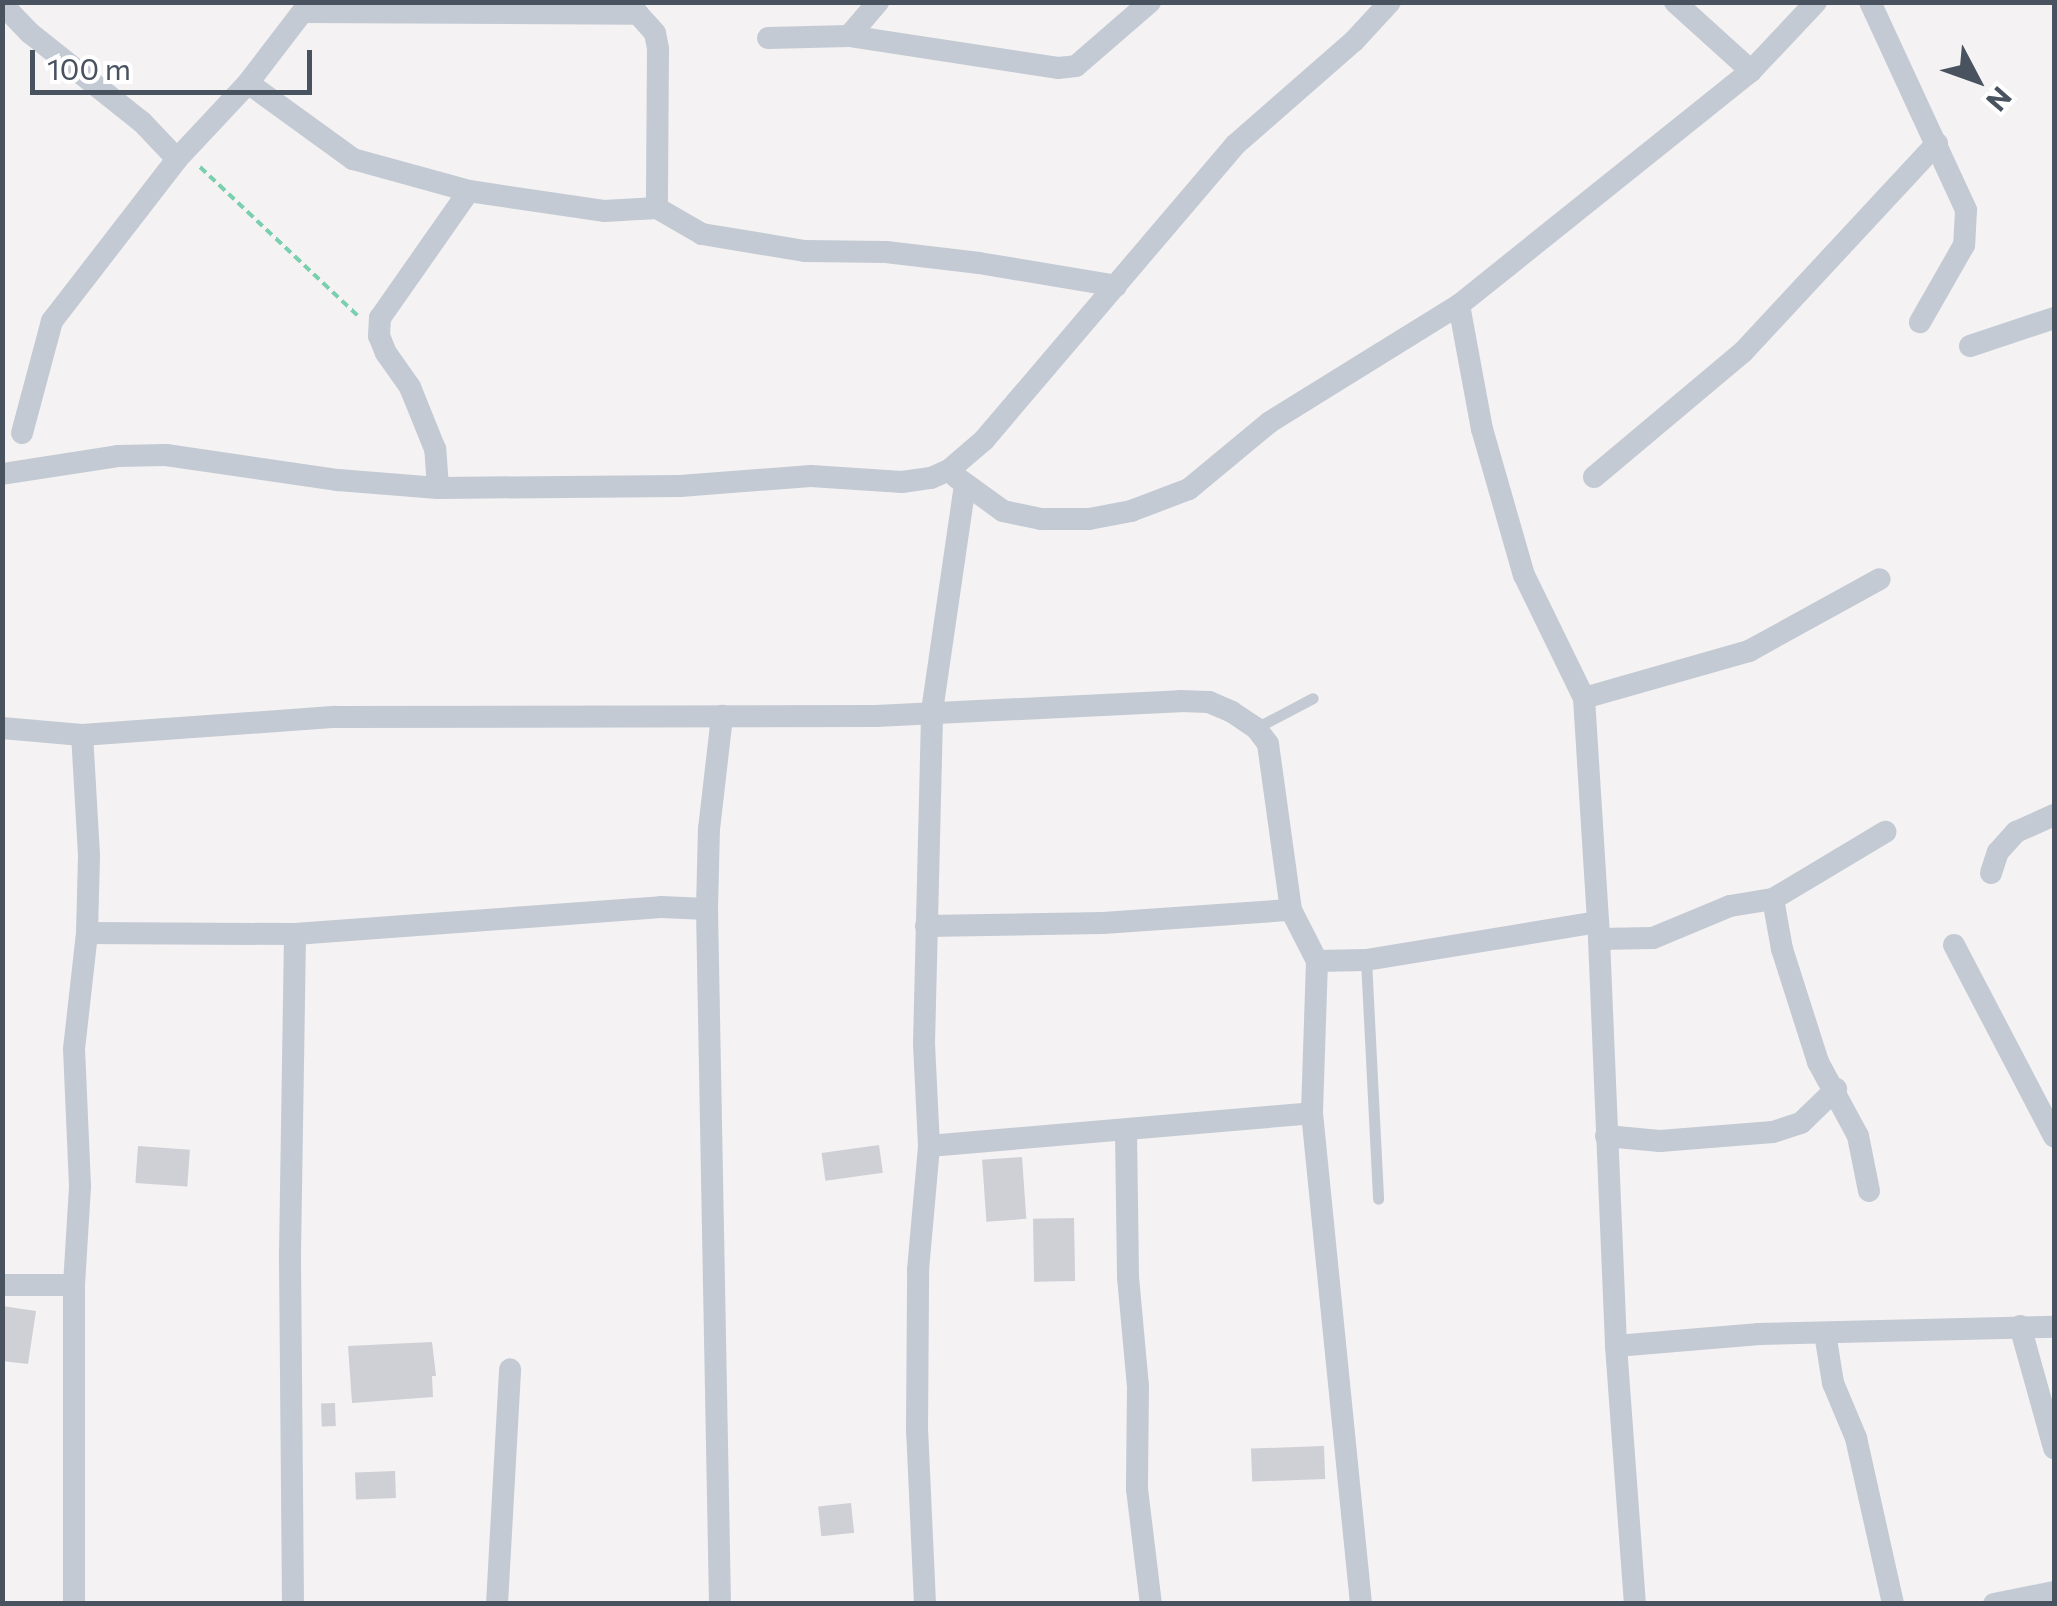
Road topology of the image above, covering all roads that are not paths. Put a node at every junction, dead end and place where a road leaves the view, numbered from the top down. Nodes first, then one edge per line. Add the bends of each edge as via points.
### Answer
1 (878, 2) edge
2 (1150, 2) edge
3 (1390, 2) edge
4 (1675, 2) edge
5 (1816, 2) edge
6 (1870, 2) edge
7 (2, 4) edge
8 (307, 7) edge
9 (849, 36) junction
10 (768, 38) dead end
11 (1751, 71) junction
12 (248, 83) junction
13 (1938, 144) junction
14 (181, 157) junction
15 (469, 191) junction
16 (657, 208) junction
17 (1116, 286) junction
18 (1459, 305) junction
19 (2054, 318) edge
20 (1920, 322) dead end
21 (1970, 346) dead end
22 (22, 433) dead end
23 (2, 474) edge
24 (1594, 477) dead end
25 (957, 478) junction
26 (438, 488) junction
27 (1880, 579) dead end
28 (1313, 698) dead end
29 (1584, 698) junction
30 (932, 711) junction
31 (722, 716) junction
32 (2, 728) edge
33 (1256, 728) junction
34 (82, 734) junction
35 (2054, 814) edge
36 (1885, 832) dead end
37 (1991, 873) dead end
38 (1773, 898) junction
39 (707, 909) junction
40 (1291, 910) junction
41 (926, 926) junction
42 (1598, 931) junction
43 (87, 933) junction
44 (295, 934) junction
45 (1954, 945) dead end
46 (1317, 960) junction
47 (1366, 960) junction
48 (1836, 1090) junction
49 (1312, 1114) junction
50 (1126, 1132) junction
51 (1606, 1136) junction
52 (2054, 1136) edge
53 (929, 1146) junction
54 (1869, 1191) dead end
55 (1378, 1199) dead end
56 (74, 1284) junction
57 (2, 1285) edge
58 (2020, 1326) junction
59 (2054, 1327) edge
60 (1825, 1333) junction
61 (1616, 1346) junction
62 (510, 1370) dead end
63 (2054, 1448) edge
64 (2054, 1592) edge
65 (74, 1604) edge
66 (293, 1604) edge
67 (498, 1604) edge
68 (720, 1604) edge
69 (925, 1604) edge
70 (1151, 1604) edge
71 (1361, 1604) edge
72 (1635, 1604) edge
73 (1894, 1604) edge
74 (1994, 1604) edge

1 - 9 street
2 - 9 street via 1076,66
3 - 17 street via 1236,145
4 - 11 street
5 - 11 street
6 - 13 street
7 - 14 street
8 - 12 street
8 - 16 street via 638,14 655,33 658,49
9 - 10 street
11 - 18 street
12 - 14 street
12 - 15 street via 353,159
13 - 20 street via 1966,210 1968,232 1952,274
13 - 24 street via 1743,352
14 - 22 street via 57,311
15 - 16 street via 604,211
15 - 26 street via 384,307 379,336 422,413 435,449
16 - 17 street via 702,234 805,250 942,258
17 - 25 street
18 - 25 street via 1270,422 1189,489 1160,503 1089,519 1041,519 1004,511
18 - 29 street via 1482,429 1524,574
19 - 21 street
23 - 26 street via 166,455
25 - 26 street
25 - 30 street
27 - 29 street via 1749,651
28 - 33 lane
29 - 42 street
30 - 31 street
30 - 33 street via 1209,702
30 - 41 street
31 - 34 street via 334,717
31 - 39 street
32 - 34 street
33 - 40 street via 1268,744
34 - 43 street
35 - 37 street via 2016,832
36 - 38 street
38 - 42 street via 1730,906 1654,938
38 - 48 street via 1782,950 1818,1062
39 - 44 street
39 - 68 street
40 - 41 street via 1103,924
40 - 46 street
41 - 53 street
42 - 47 street
42 - 51 street
43 - 44 street
43 - 56 street via 74,1049 80,1186
44 - 66 street
45 - 52 street
46 - 47 street
46 - 49 street
47 - 55 lane
48 - 51 street via 1801,1123 1772,1132 1660,1141
48 - 54 street via 1858,1136
49 - 50 street
49 - 71 street
50 - 53 street
50 - 70 street via 1137,1489
51 - 61 street
53 - 69 street via 918,1270
56 - 57 street
56 - 65 street
58 - 59 street
58 - 60 street
58 - 63 street
60 - 61 street
60 - 73 street
61 - 72 street
62 - 67 street
64 - 74 street

